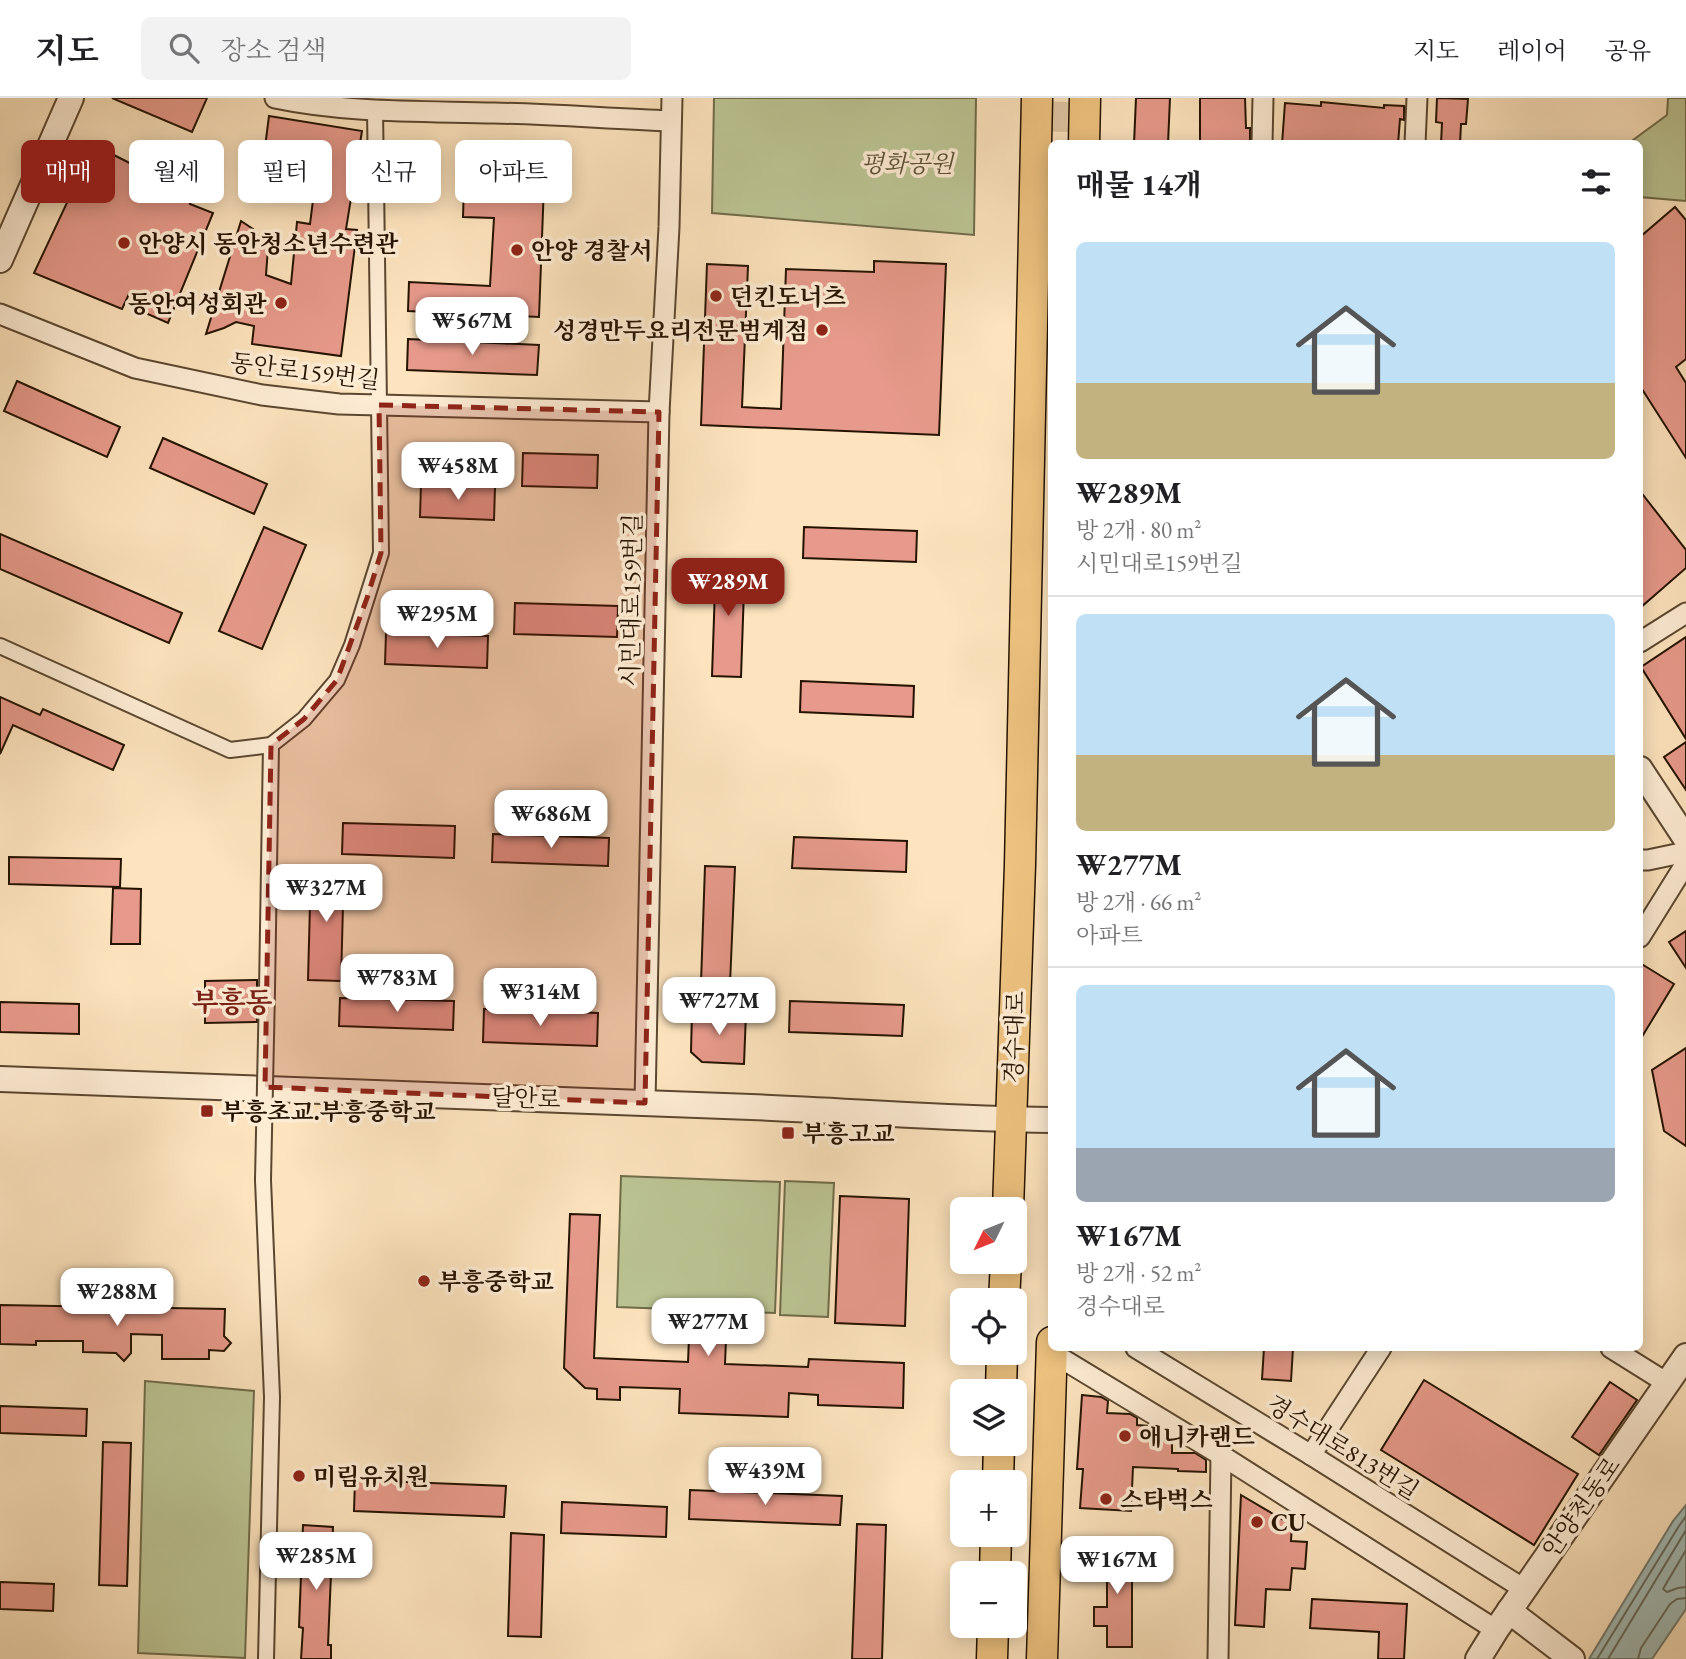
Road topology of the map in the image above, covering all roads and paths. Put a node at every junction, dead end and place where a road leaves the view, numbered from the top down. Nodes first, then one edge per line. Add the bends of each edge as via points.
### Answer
1 (71, 98) edge
2 (275, 98) edge
3 (672, 98) edge
4 (1037, 98) edge
5 (1085, 98) edge
6 (1263, 98) edge
7 (1416, 98) edge
8 (375, 109) junction
9 (671, 121) junction
10 (1067, 138) edge
11 (1262, 140) edge
12 (1415, 140) edge
13 (0, 260) edge
14 (0, 314) edge
15 (379, 405) junction
16 (659, 412) junction
17 (1048, 475) edge
18 (1686, 612) edge
19 (1643, 640) edge
20 (0, 646) edge
21 (271, 745) junction
22 (1643, 774) edge
23 (1686, 839) edge
24 (1686, 852) edge
25 (1643, 860) edge
26 (1686, 863) edge
27 (1020, 865) junction
28 (1643, 932) edge
29 (0, 1079) edge
30 (645, 1102) junction
31 (1011, 1119) junction
32 (1048, 1120) edge
33 (1008, 1197) edge
34 (1052, 1351) edge
35 (1058, 1351) edge
36 (1141, 1351) edge
37 (1379, 1351) edge
38 (1616, 1351) edge
39 (1686, 1356) edge
40 (1667, 1383) junction
41 (1221, 1455) junction
42 (1311, 1455) junction
43 (1524, 1589) junction
44 (1502, 1621) junction
45 (993, 1638) edge
46 (266, 1659) edge
47 (992, 1659) edge
48 (1042, 1659) edge
49 (1218, 1659) edge
50 (1478, 1659) edge
51 (1573, 1659) edge

1 - 13 street
2 - 8 street
3 - 9 street, 시민대로159번길
4 - 27 main road, 경수대로
5 - 10 main road, 경수대로
6 - 11 street
7 - 12 street
8 - 9 street
8 - 15 street
9 - 16 street, 시민대로159번길
14 - 15 street, 동안로159번길 via 135,368 262,395
15 - 16 street, 동안로159번길
15 - 21 street via 381,553 367,598 337,680 304,719
16 - 30 street, 시민대로159번길
17 - 27 main road, 경수대로
18 - 19 street
20 - 21 street via 230,750
21 - 46 street, bridge via 263,1180 272,1397
22 - 23 street
24 - 25 street
26 - 28 street
27 - 31 main road, 경수대로
29 - 30 street, 달안로
30 - 31 street, 달안로
31 - 32 street, 달안로
31 - 33 main road, 경수대로
34 - 48 main road
35 - 41 street
36 - 42 street, 경수대로813번길
37 - 42 street
38 - 40 street
39 - 40 street, 안양천동로
40 - 43 street, 안양천동로
41 - 44 street
41 - 49 street
42 - 43 street, 경수대로813번길
43 - 44 street, 안양천동로
44 - 50 street, 안양천동로
44 - 51 street
45 - 47 main road

